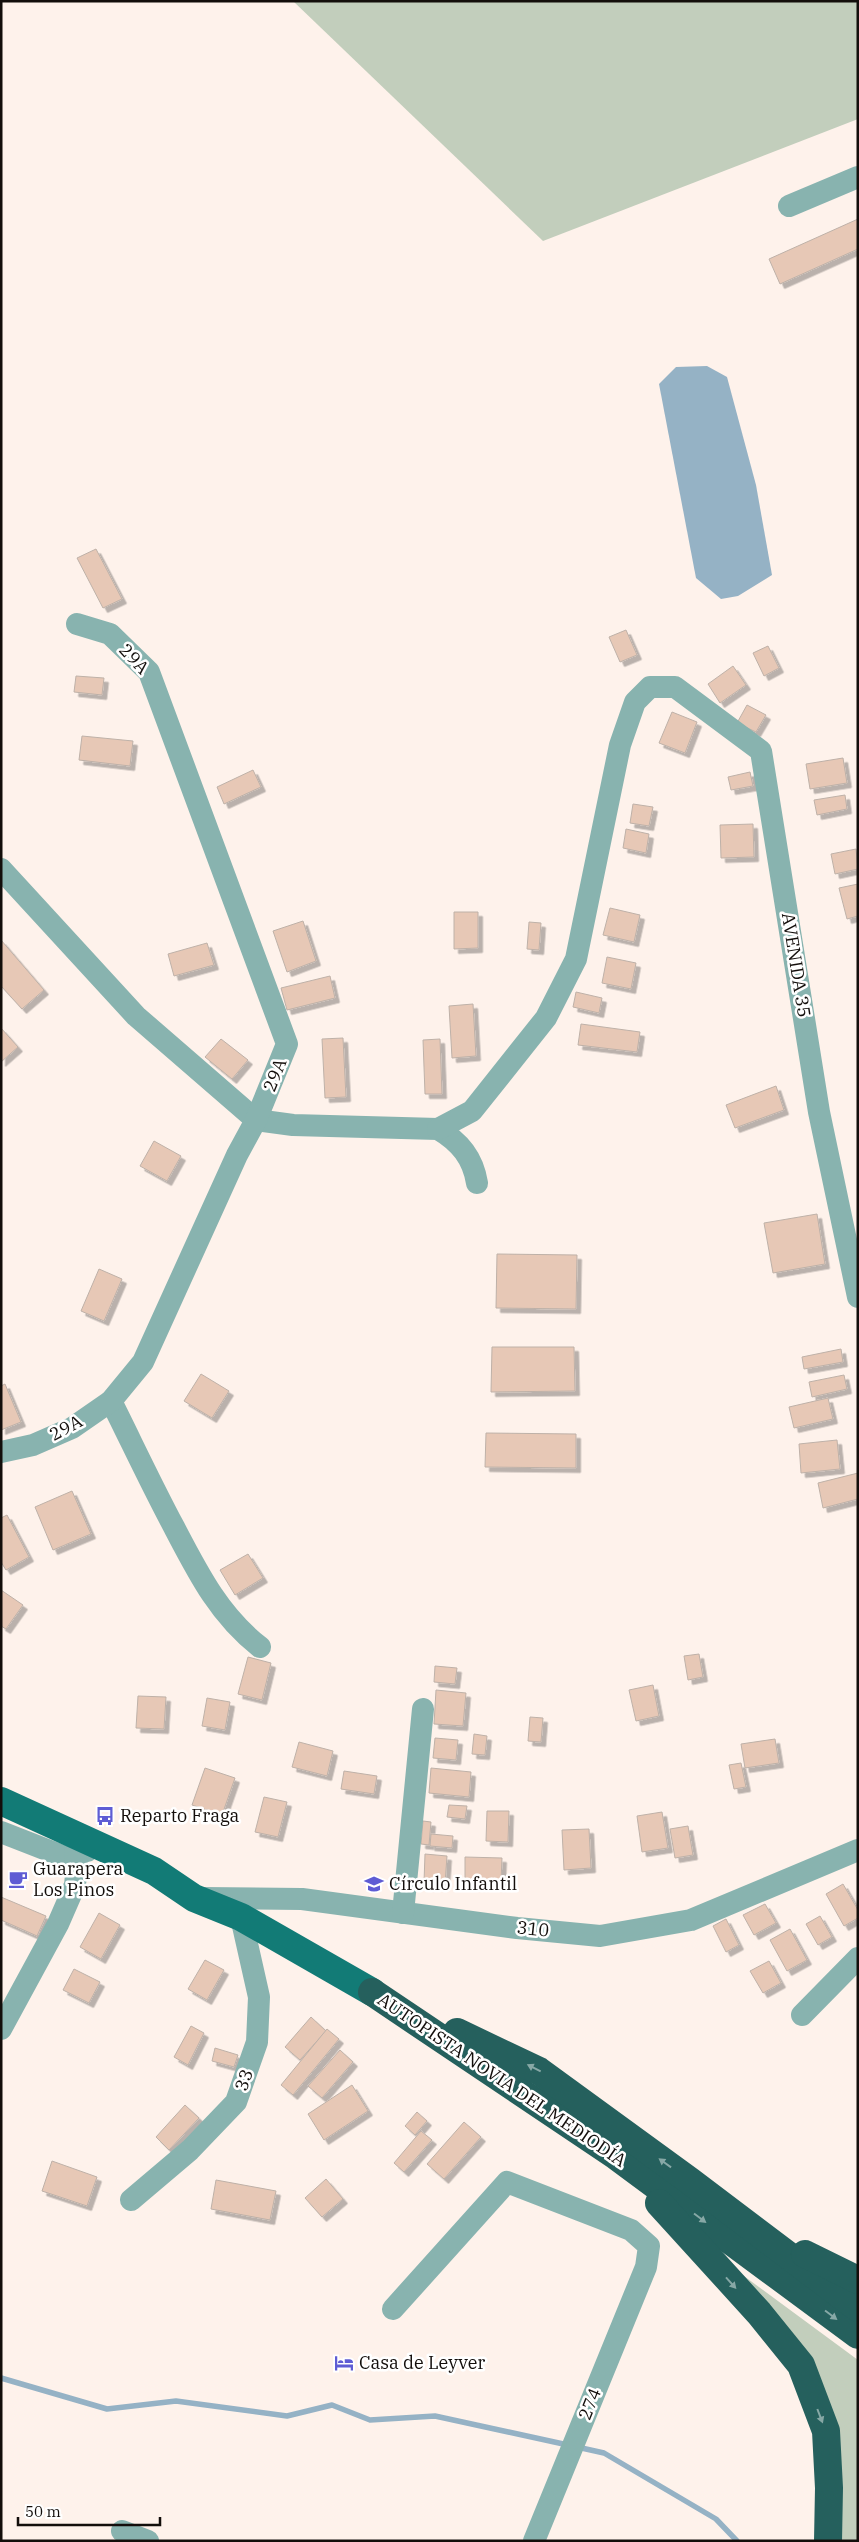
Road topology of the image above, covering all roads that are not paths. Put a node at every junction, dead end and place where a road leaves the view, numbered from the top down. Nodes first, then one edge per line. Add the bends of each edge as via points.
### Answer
1 (858, 177) edge
2 (789, 206) dead end
3 (77, 624) dead end
4 (1, 868) edge
5 (256, 1120) junction
6 (438, 1129) junction
7 (477, 1183) dead end
8 (858, 1297) edge
9 (111, 1401) junction
10 (1, 1452) edge
11 (260, 1648) dead end
12 (423, 1709) dead end
13 (1, 1801) edge
14 (1, 1832) edge
15 (103, 1848) junction
16 (858, 1850) edge
17 (74, 1854) junction
18 (194, 1898) junction
19 (403, 1913) junction
20 (241, 1917) junction
21 (858, 1958) edge
22 (372, 1992) junction
23 (802, 2015) dead end
24 (1, 2029) edge
25 (616, 2156) junction
26 (131, 2200) dead end
27 (747, 2225) junction
28 (858, 2280) edge
29 (858, 2308) edge
30 (393, 2309) dead end
31 (858, 2335) edge
32 (122, 2531) dead end
33 (148, 2541) edge
34 (534, 2541) edge
35 (828, 2541) edge

1 - 2 street
3 - 5 street, 29A via 110,634 149,672 287,1044
4 - 5 street via 136,1016
5 - 6 street via 292,1125
5 - 9 street, 29A via 143,1362
6 - 7 street via 451,1137 474,1165
6 - 8 street, AVENIDA 35 via 472,1110 546,1018 576,959 620,745 635,702 650,687 675,687 761,751 819,1112
9 - 10 street, 29A via 72,1428 33,1445
9 - 11 street via 200,1577 228,1618
12 - 19 street
13 - 15 main road
14 - 17 street via 65,1857
15 - 17 street
15 - 18 main road via 154,1871
16 - 19 street, 310 via 691,1920 600,1936
17 - 24 street via 77,1865 75,1885 58,1924
18 - 19 street, 310 via 302,1899
18 - 20 main road
20 - 22 main road
20 - 26 street, 33 via 259,1998 257,2042 236,2102 190,2150
21 - 23 street
22 - 25 highway, AUTOPISTA NOVIA DEL MEDIODÍA
27 -> 22 highway, AUTOPISTA NOVIA DEL MEDIODÍA via 539,2071
25 -> 31 highway, AUTOPISTA NOVIA DEL MEDIODÍA
25 -> 35 highway via 759,2313 801,2365 826,2431
27 - 28 highway
27 - 29 highway, AUTOPISTA NOVIA DEL MEDIODÍA
30 - 34 street, 274 via 507,2182 631,2230 649,2246 646,2267
32 - 33 street

